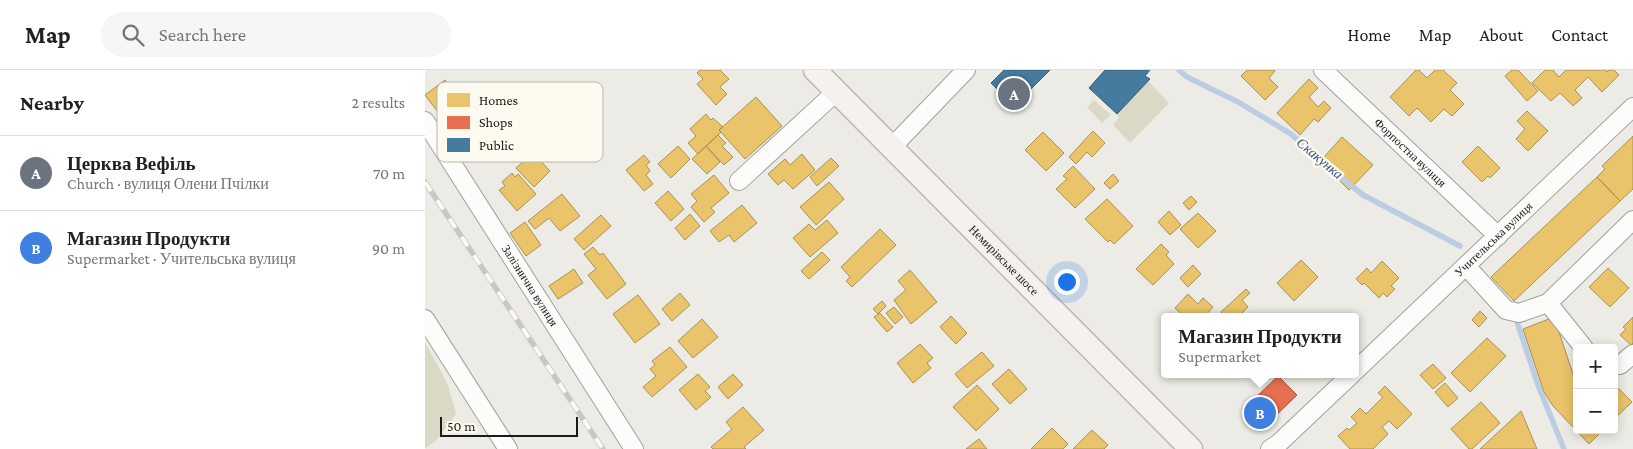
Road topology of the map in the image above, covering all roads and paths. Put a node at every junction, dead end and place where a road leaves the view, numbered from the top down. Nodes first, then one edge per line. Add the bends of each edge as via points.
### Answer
1 (815, 70) edge
2 (966, 70) edge
3 (1323, 70) edge
4 (837, 91) junction
5 (1633, 107) edge
6 (425, 121) edge
7 (437, 140) edge
8 (892, 147) junction
9 (451, 162) edge
10 (739, 181) dead end
11 (1633, 220) edge
12 (1498, 236) junction
13 (1466, 266) junction
14 (1548, 304) junction
15 (425, 319) edge
16 (1581, 344) edge
17 (1633, 354) edge
18 (1618, 365) edge
19 (1359, 367) edge
20 (1348, 378) edge
21 (502, 446) edge
22 (634, 449) edge
23 (1191, 449) edge
24 (1270, 449) edge

1 - 4 main road, Немирівське шосе
2 - 8 street
3 - 12 street, Форпостна вулиця
4 - 8 main road, Немирівське шосе
4 - 10 street
5 - 12 street, Учительська вулиця
6 - 7 street, Залізнична вулиця
8 - 23 main road, Немирівське шосе
9 - 22 street, Залізнична вулиця
11 - 14 street
12 - 13 street, Учительська вулиця
13 - 14 street via 1507,310 1519,313
13 - 19 street, Учительська вулиця
14 - 16 street
15 - 21 street
17 - 18 street
20 - 24 street

